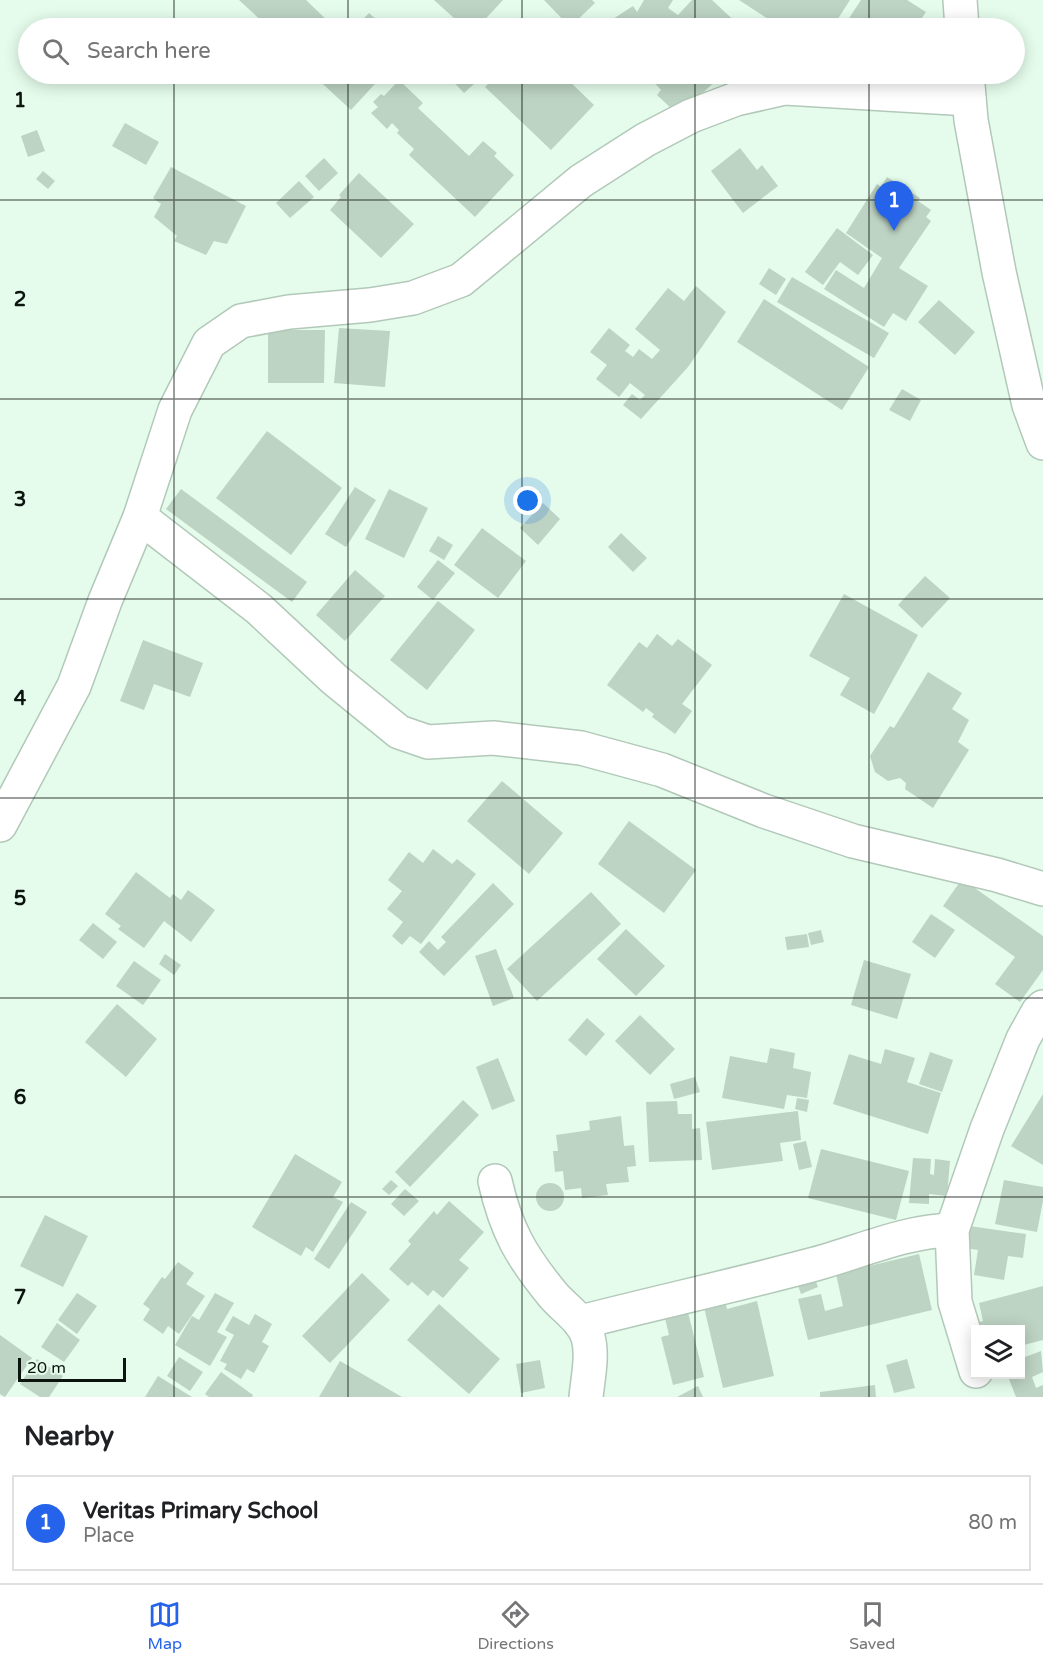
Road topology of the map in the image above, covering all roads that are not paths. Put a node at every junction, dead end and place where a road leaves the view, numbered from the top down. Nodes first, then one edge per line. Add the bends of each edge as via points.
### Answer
1 (960, 0) edge
2 (961, 18) edge
3 (968, 86) edge
4 (1043, 443) edge
5 (140, 517) junction
6 (0, 825) edge
7 (1043, 889) edge
8 (1043, 1007) edge
9 (495, 1180) dead end
10 (952, 1230) junction
11 (581, 1322) junction
12 (971, 1356) edge
13 (977, 1379) edge
14 (586, 1397) edge
15 (981, 1397) edge

1 - 2 street
3 - 4 street via 999,272 1029,405
3 - 5 street via 785,88 736,99 691,116 635,146 581,182 461,280 413,298 241,321 209,343 175,410
5 - 6 street via 74,686
5 - 7 street via 259,609 334,679 399,732 428,742 493,738 581,748 662,771 853,841 997,874
8 - 10 street via 1023,1039
9 - 11 street via 502,1212 530,1268
10 - 11 street via 888,1241 846,1256
10 - 12 street via 955,1302
11 - 14 street via 590,1357
13 - 15 street

